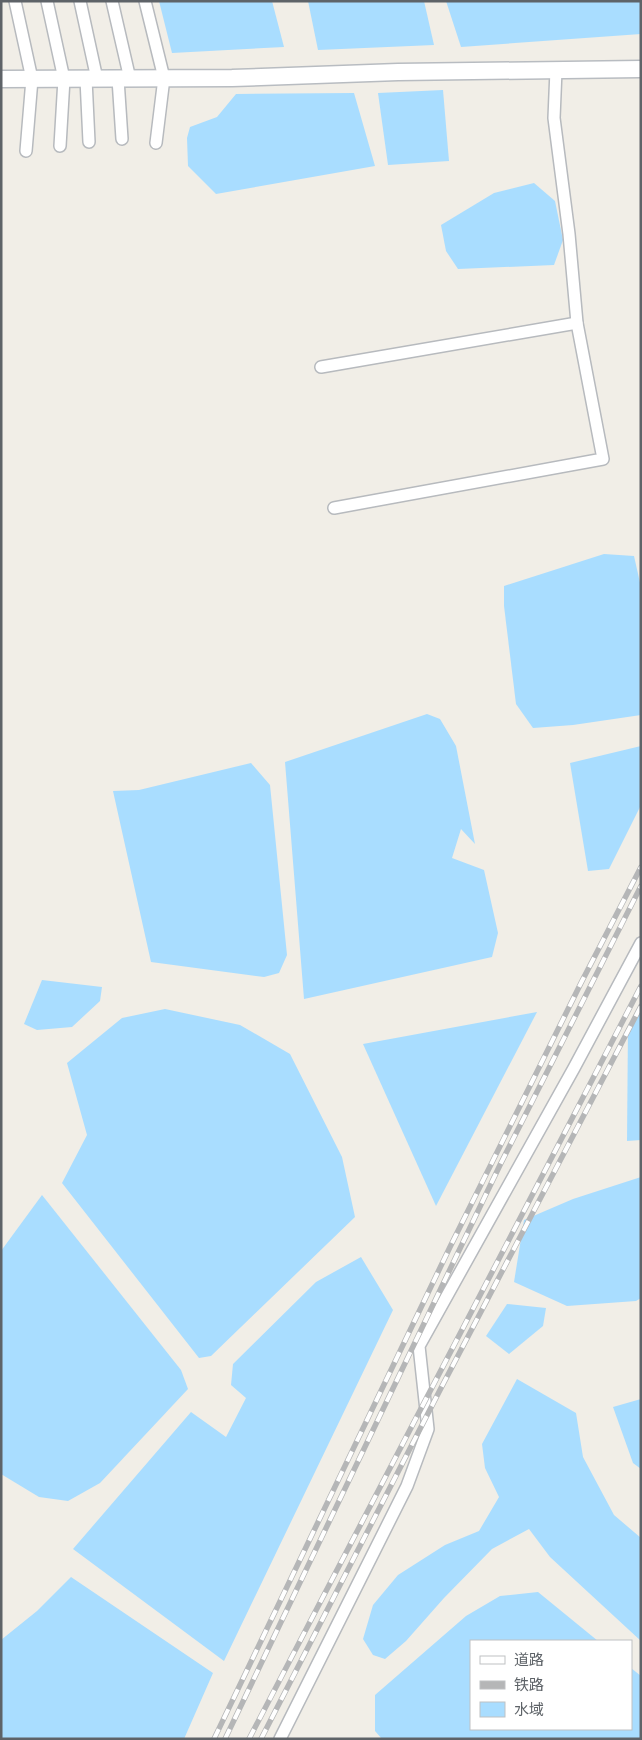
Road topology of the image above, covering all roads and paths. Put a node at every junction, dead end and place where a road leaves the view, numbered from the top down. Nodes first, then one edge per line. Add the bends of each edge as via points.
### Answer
1 (15, 1) edge
2 (47, 1) edge
3 (80, 1) edge
4 (112, 1) edge
5 (145, 1) edge
6 (641, 69) edge
7 (556, 70) junction
8 (2, 75) edge
9 (164, 78) junction
10 (32, 79) junction
11 (64, 79) junction
12 (92, 79) junction
13 (124, 79) junction
14 (122, 139) dead end
15 (89, 142) dead end
16 (156, 143) dead end
17 (60, 146) dead end
18 (26, 151) dead end
19 (577, 323) junction
20 (321, 367) dead end
21 (334, 508) dead end
22 (641, 943) edge
23 (280, 1739) edge

1 - 10 street
2 - 11 street
3 - 12 street
4 - 13 street
5 - 9 street
6 - 7 main road
7 - 9 main road
7 - 19 street via 554,118
8 - 10 main road
9 - 13 main road
9 - 16 street
10 - 11 main road
10 - 18 street
11 - 12 main road
11 - 17 street
12 - 13 main road
12 - 15 street
13 - 14 street
19 - 20 street
19 - 21 street via 603,459
22 - 23 street via 419,1346 428,1429 407,1486

